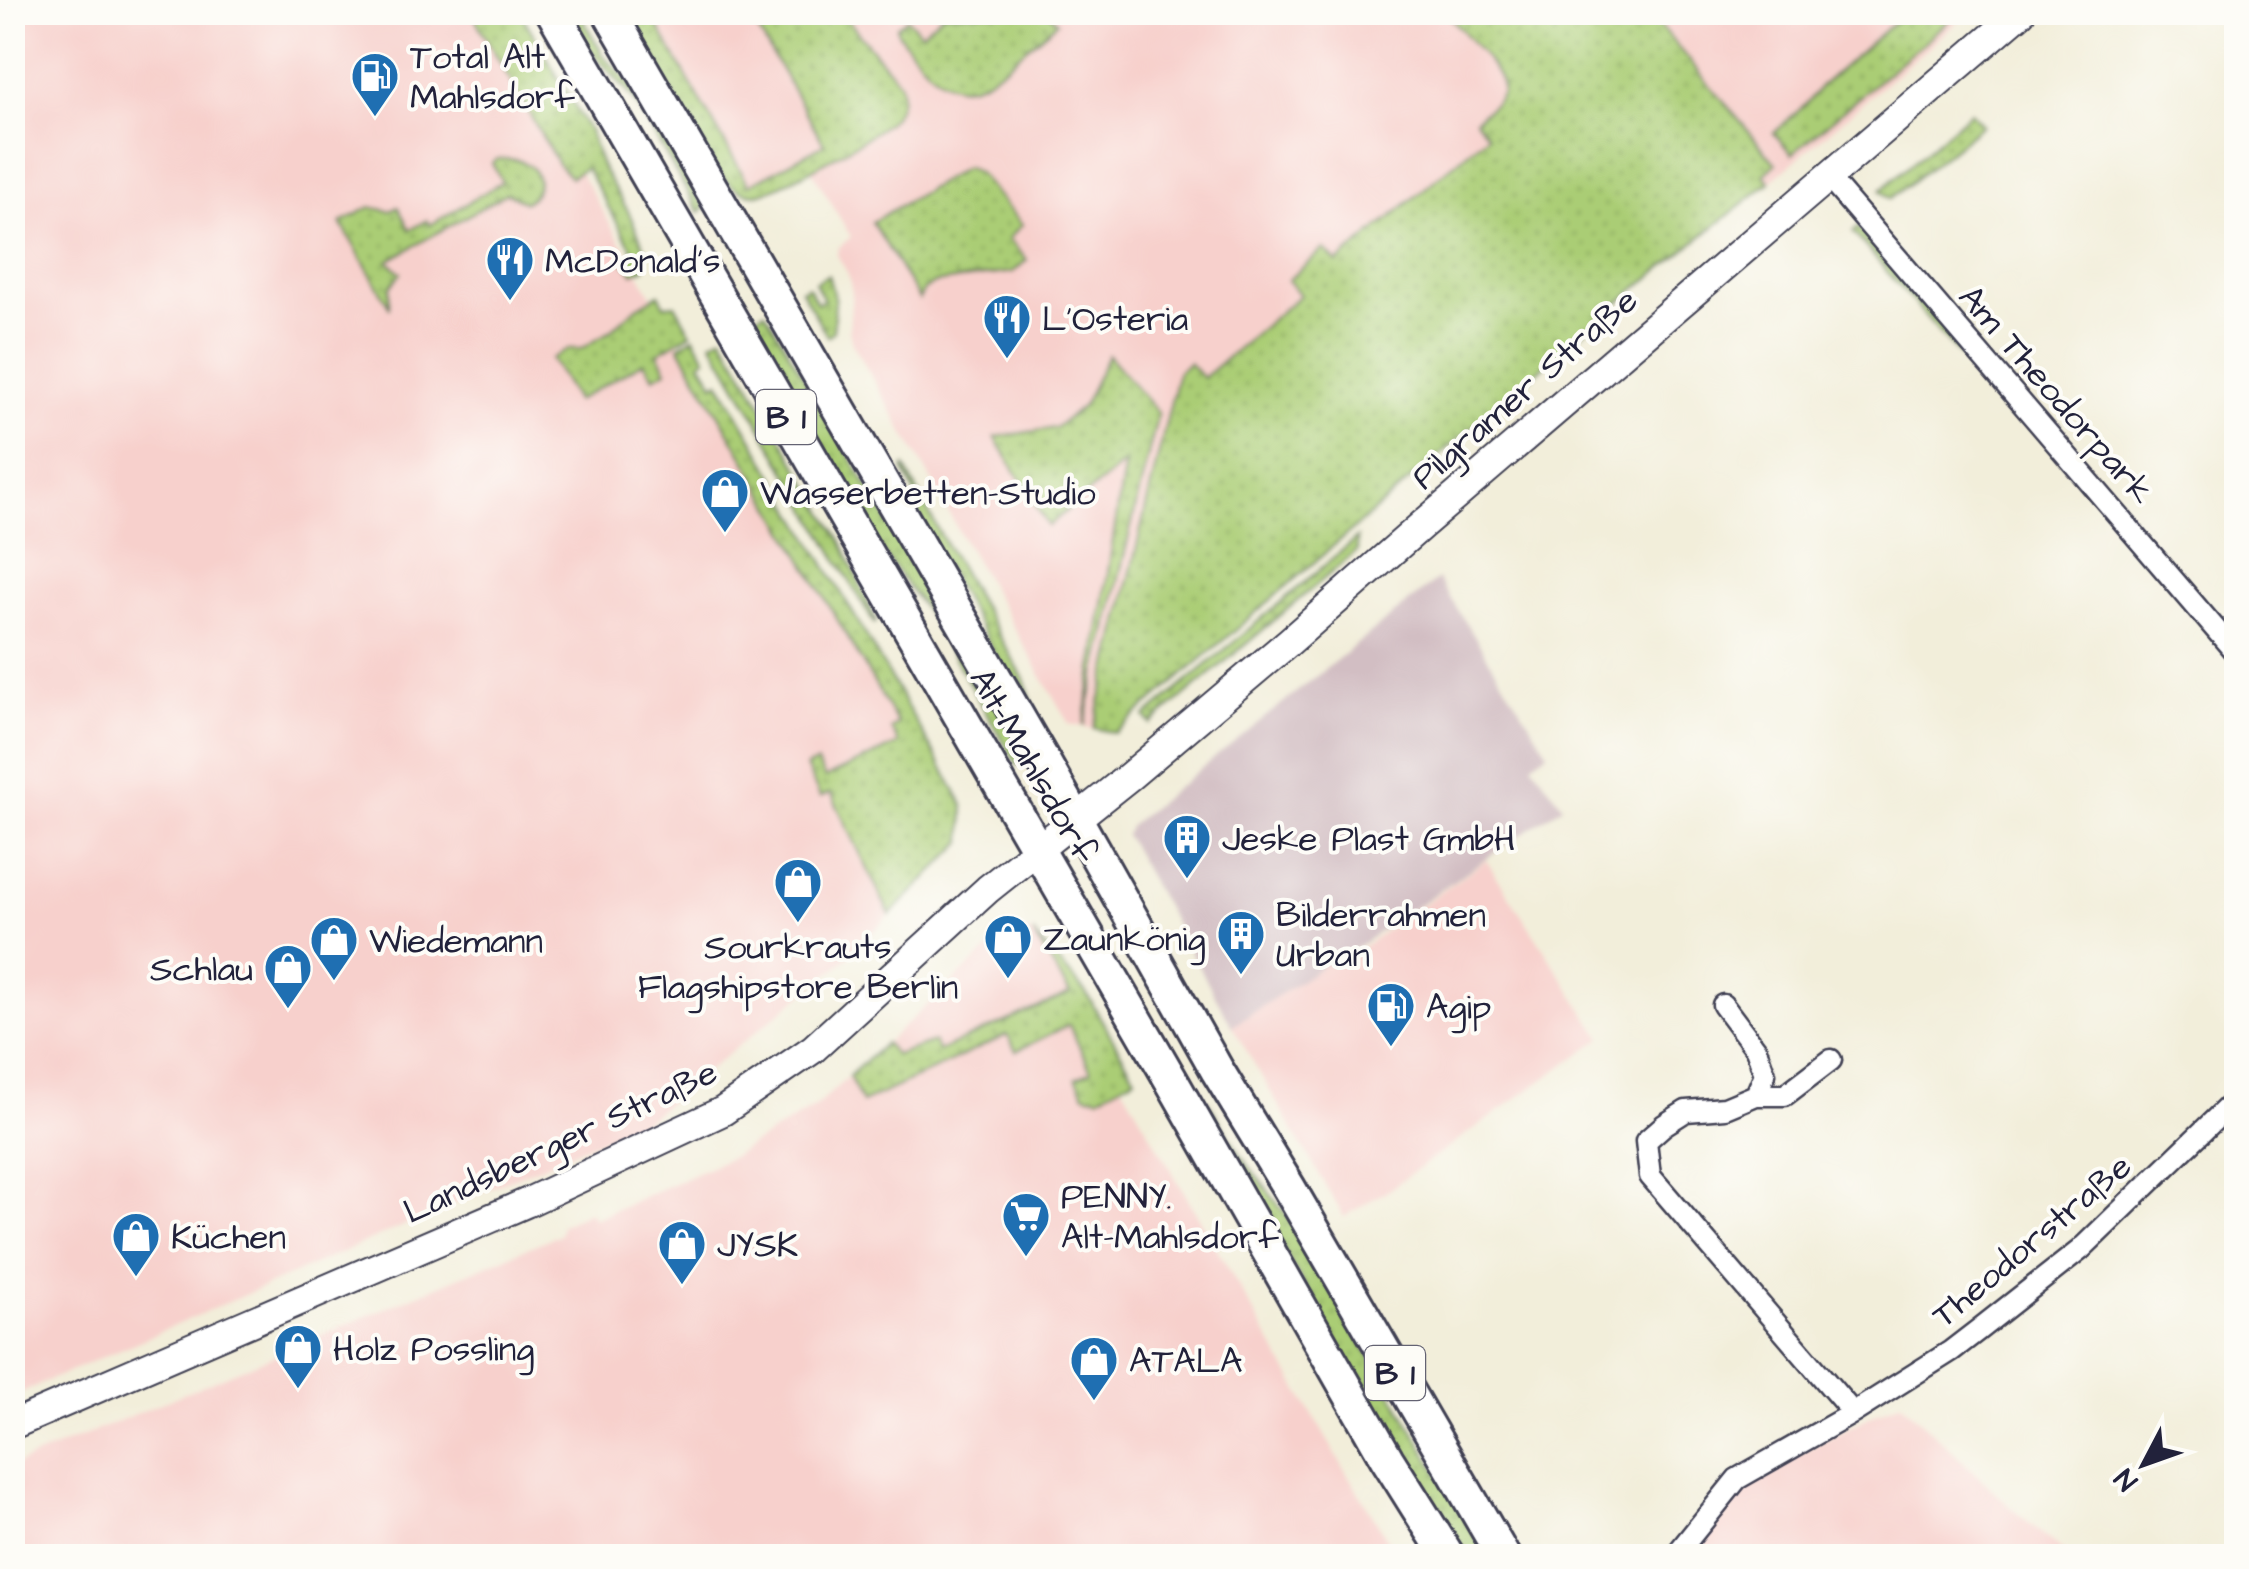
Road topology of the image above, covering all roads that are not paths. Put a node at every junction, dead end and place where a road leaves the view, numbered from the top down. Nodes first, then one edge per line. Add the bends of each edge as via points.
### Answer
1 (553, 12) edge
2 (609, 12) edge
3 (2022, 12) edge
4 (1828, 177) junction
5 (2236, 653) edge
6 (1075, 820) junction
7 (1037, 850) junction
8 (1722, 1006) dead end
9 (1830, 1060) dead end
10 (1756, 1095) junction
11 (2236, 1099) edge
12 (1854, 1412) junction
13 (12, 1426) edge
14 (1448, 1556) edge
15 (1503, 1556) edge
16 (1676, 1556) edge

1 - 7 main road, Alt-Mahlsdorf / B 1
2 - 6 main road, Alt-Mahlsdorf / B 1
3 - 4 street, Pilgramer Straße
4 - 5 street, Am Theodorpark
4 - 6 street, Pilgramer Straße
6 - 7 street, Landsberger Straße
6 - 15 main road, Alt-Mahlsdorf / B 1
7 - 13 street, Landsberger Straße via 813,1049 724,1111
7 - 14 main road, Alt-Mahlsdorf / B 1
8 - 10 street via 1756,1049 1764,1074
9 - 10 street via 1785,1095
10 - 12 street via 1725,1108 1686,1111 1664,1125 1646,1142 1650,1176
11 - 12 street, Theodorstraße via 2080,1250 1951,1350
12 - 16 street, Theodorstraße via 1737,1479

